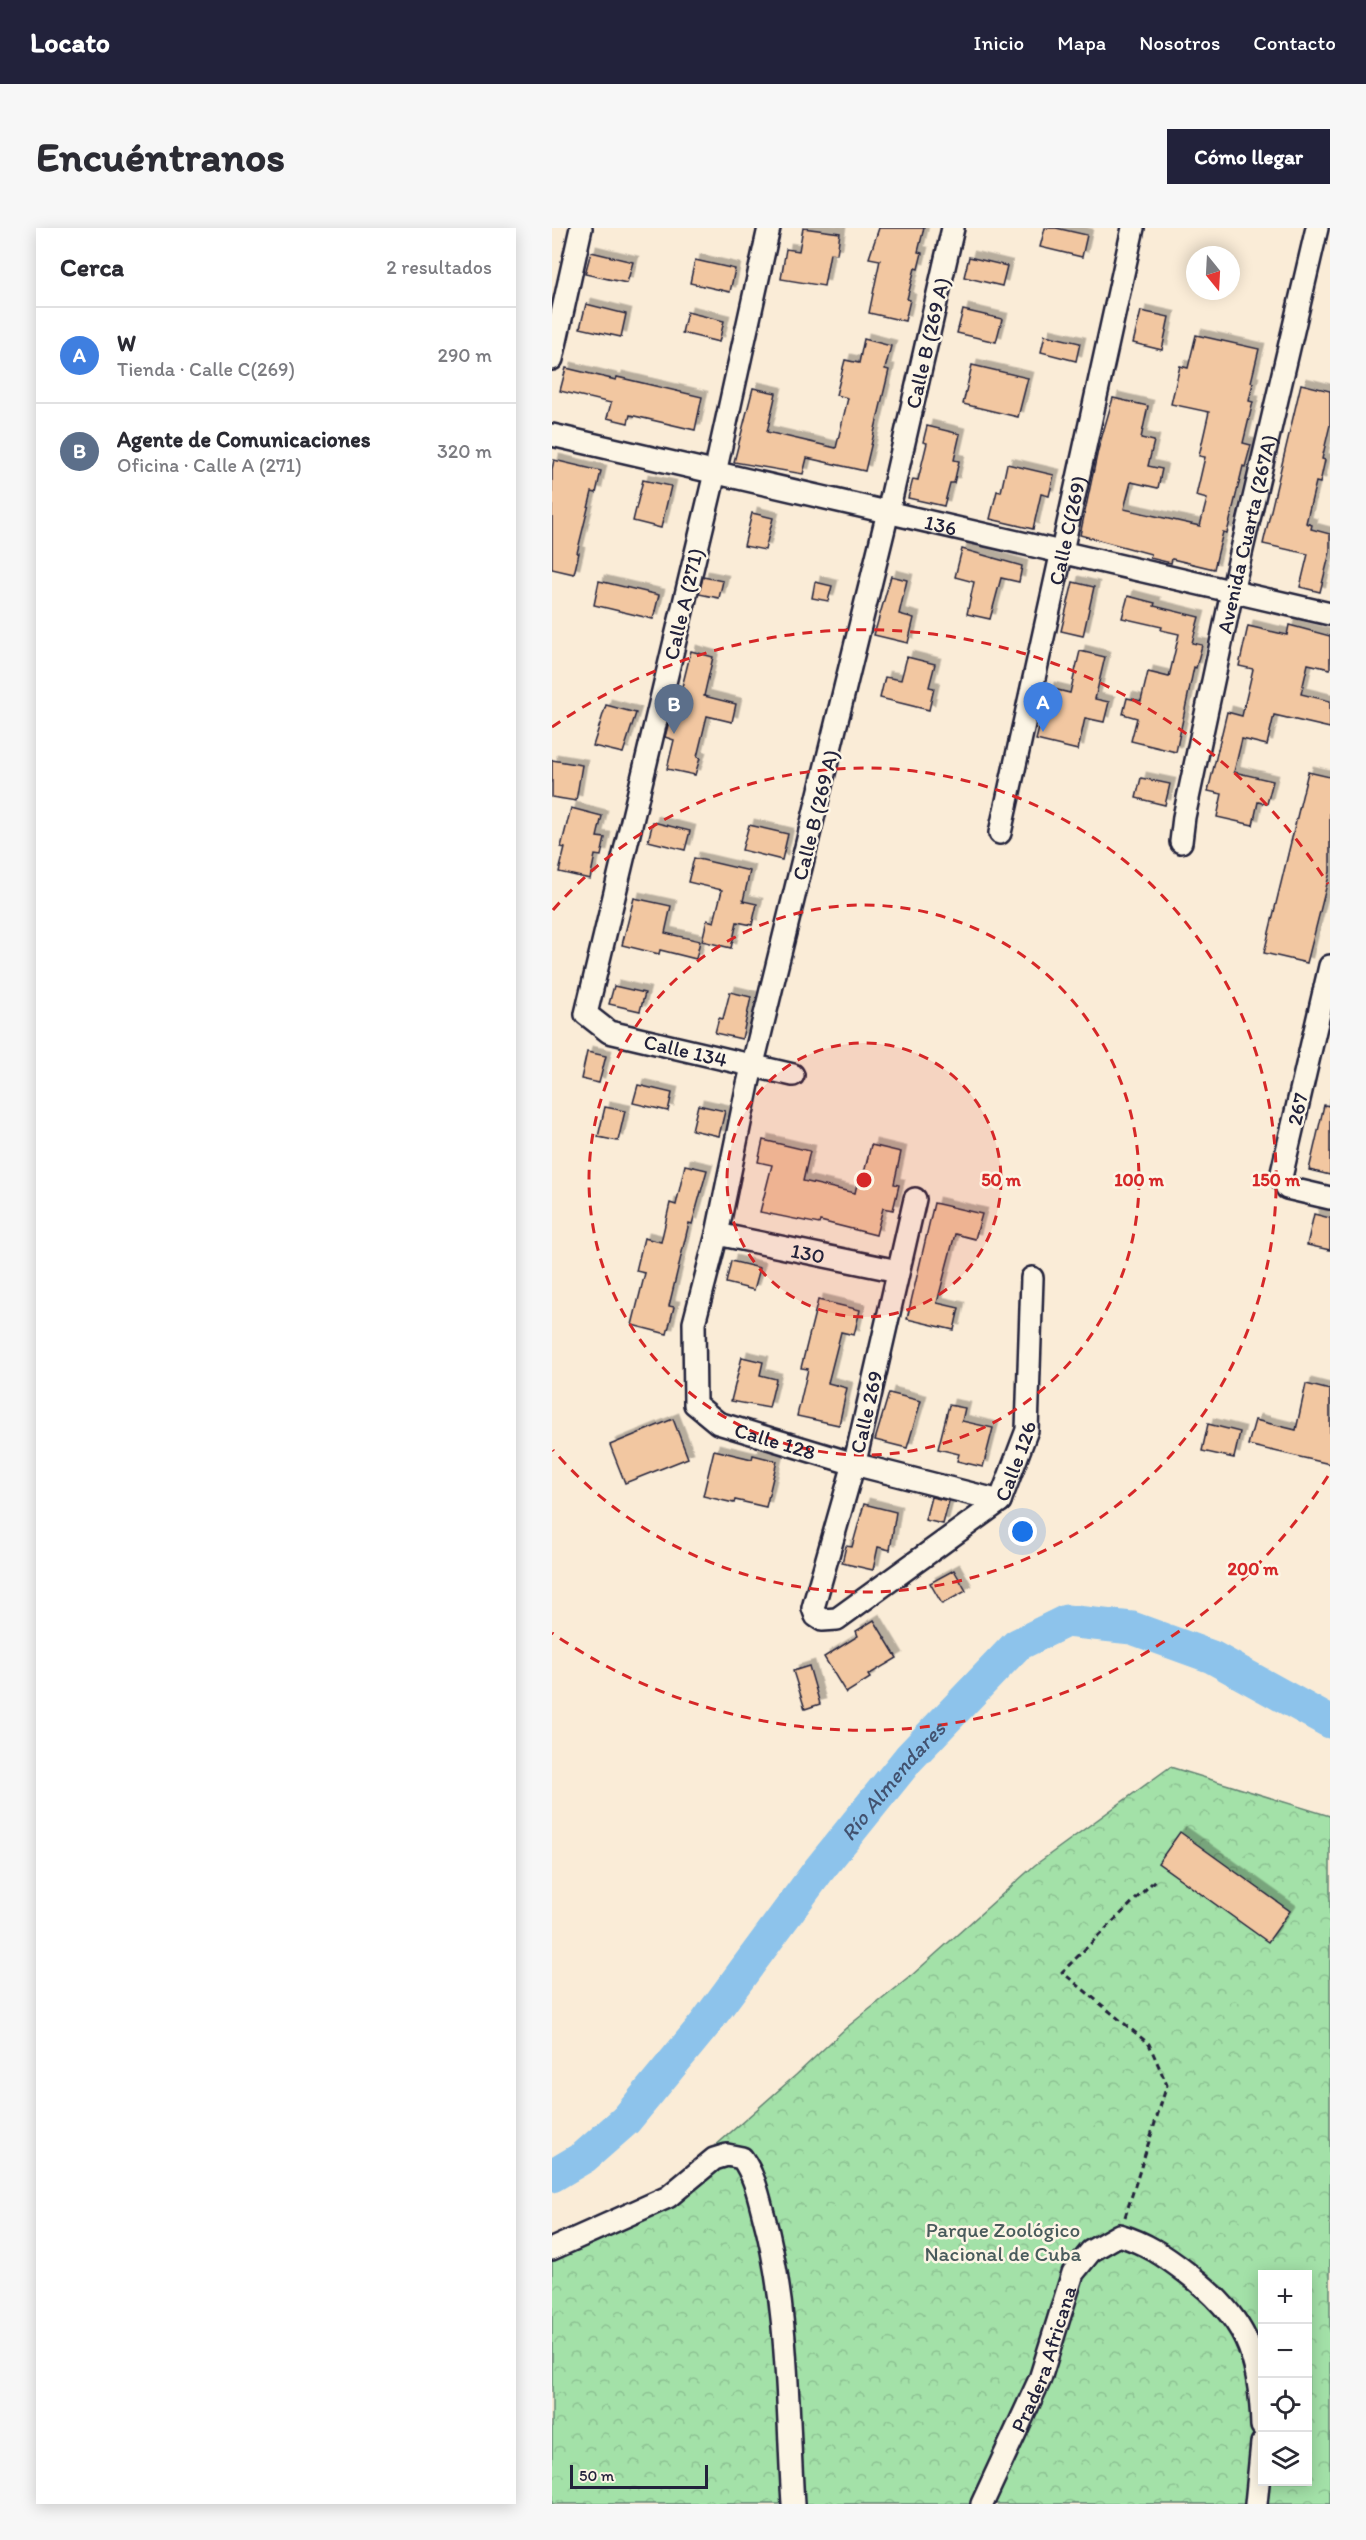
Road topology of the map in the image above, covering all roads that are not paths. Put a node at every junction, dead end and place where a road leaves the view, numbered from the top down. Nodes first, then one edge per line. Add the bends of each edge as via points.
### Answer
1 (581, 228) edge
2 (769, 228) edge
3 (953, 228) edge
4 (1133, 228) edge
5 (1317, 228) edge
6 (552, 359) edge
7 (552, 435) edge
8 (714, 473) junction
9 (888, 512) junction
10 (1063, 553) junction
11 (1232, 592) junction
12 (1330, 614) edge
13 (1000, 833) dead end
14 (1181, 842) dead end
15 (1330, 966) edge
16 (585, 1014) joint
17 (754, 1067) junction
18 (793, 1075) dead end
19 (1330, 1198) edge
20 (915, 1199) dead end
21 (717, 1234) junction
22 (898, 1271) junction
23 (1032, 1278) dead end
24 (695, 1404) joint
25 (854, 1464) junction
26 (1000, 1502) junction
27 (822, 1620) joint
28 (552, 2249) edge
29 (1258, 2378) edge
30 (1258, 2486) edge
31 (793, 2504) edge
32 (982, 2504) edge
33 (1256, 2504) edge

1 - 6 street
2 - 8 street, Calle A (271)
3 - 9 street, Calle B (269 A)
4 - 10 street, Calle C(269)
5 - 11 street, Avenida Cuarta (267A)
7 - 8 street, 136
8 - 9 street, 136
8 - 16 street, Calle A (271)
9 - 10 street, 136
9 - 17 street, Calle B (269 A)
10 - 11 street, 136
10 - 13 street, Calle C(269)
11 - 12 street, 136
11 - 14 street, Avenida Cuarta (267A)
15 - 19 street, 267 via 1281,1177 1287,1188
16 - 17 street, Calle 134 via 609,1032
17 - 18 street, Calle 134
17 - 21 street, Calle B (269 A)
20 - 22 street, Calle 269
21 - 22 street, 130
21 - 24 street, Calle B (269 A) via 694,1323
22 - 25 street, Calle 269
23 - 26 street, Calle 126 via 1027,1430
24 - 25 street, Calle 128 via 718,1423
25 - 26 street, Calle 128
25 - 27 street, Calle 269 via 813,1608
26 - 27 street, Calle 126 via 837,1619
28 - 31 street via 668,2197 714,2159 727,2155 742,2157 752,2172 774,2253 786,2356
29 - 32 street, Pradera Africana via 1247,2338 1213,2293 1160,2252 1119,2235 1091,2251 1073,2273 1040,2379
30 - 33 street

